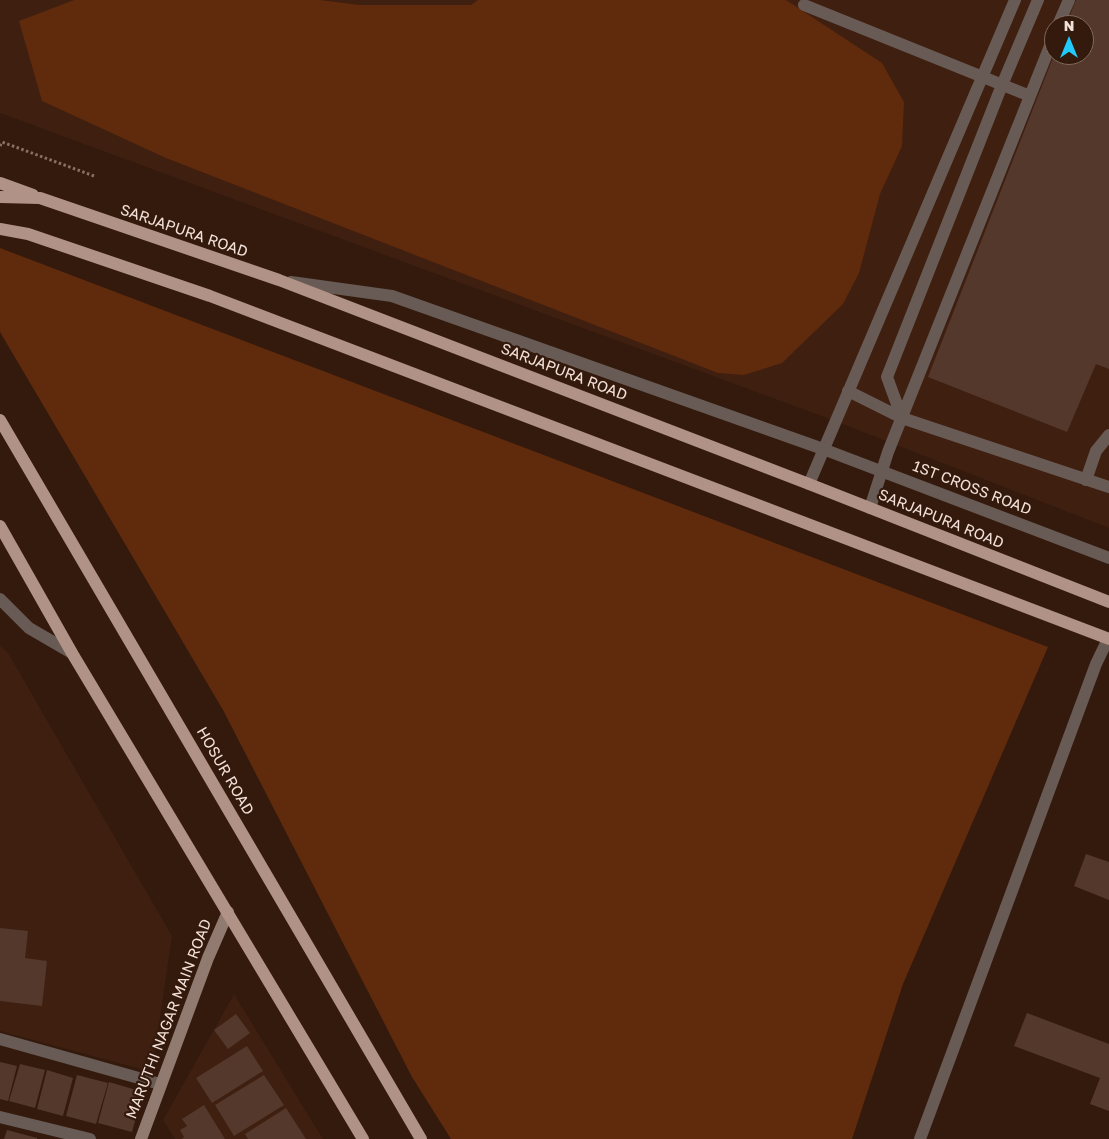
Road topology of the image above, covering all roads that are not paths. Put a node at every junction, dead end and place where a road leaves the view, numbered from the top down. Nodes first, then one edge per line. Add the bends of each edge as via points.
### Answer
1 (1015, 0) edge
2 (1038, 0) edge
3 (1068, 0) edge
4 (804, 5) dead end
5 (1062, 15) edge
6 (1044, 61) edge
7 (982, 76) junction
8 (1002, 84) junction
9 (1030, 96) junction
10 (0, 183) edge
11 (0, 198) edge
12 (40, 198) junction
13 (0, 230) edge
14 (279, 280) junction
15 (848, 391) junction
16 (902, 418) junction
17 (0, 420) edge
18 (1109, 435) edge
19 (823, 449) junction
20 (883, 471) junction
21 (1086, 480) junction
22 (809, 484) junction
23 (1109, 487) edge
24 (870, 508) junction
25 (0, 526) edge
26 (1109, 558) edge
27 (0, 599) edge
28 (1109, 602) edge
29 (1108, 639) edge
30 (72, 653) junction
31 (228, 912) junction
32 (0, 1039) edge
33 (160, 1084) junction
34 (0, 1117) edge
35 (145, 1135) edge
36 (90, 1139) edge
37 (363, 1139) edge
38 (421, 1139) edge
39 (920, 1139) edge

1 - 7 street
2 - 8 street
3 - 5 street
4 - 7 street
6 - 9 street
7 - 8 street
7 - 15 street
8 - 9 street
8 - 16 street via 887,377
9 - 16 street
10 - 12 main road
11 - 12 main road, SARJAPURA ROAD
12 - 14 main road, SARJAPURA ROAD
13 - 29 main road via 28,234 210,296
14 - 19 street, 1ST CROSS ROAD via 392,296
14 - 22 main road, SARJAPURA ROAD
15 - 16 street
15 - 19 street
16 - 20 street
16 - 21 street
17 - 38 main road, HOSUR ROAD
18 - 21 street via 1096,452
19 - 20 street, 1ST CROSS ROAD
19 - 22 street
20 - 24 street
20 - 26 street, 1ST CROSS ROAD
21 - 23 street
22 - 24 main road, SARJAPURA ROAD
24 - 28 main road, SARJAPURA ROAD
25 - 30 main road
27 - 30 street via 29,628
29 - 39 street
30 - 31 main road
31 - 33 main road, MARUTHI NAGAR MAIN ROAD
31 - 37 main road
32 - 33 street
33 - 35 main road, MARUTHI NAGAR MAIN ROAD
34 - 36 street

